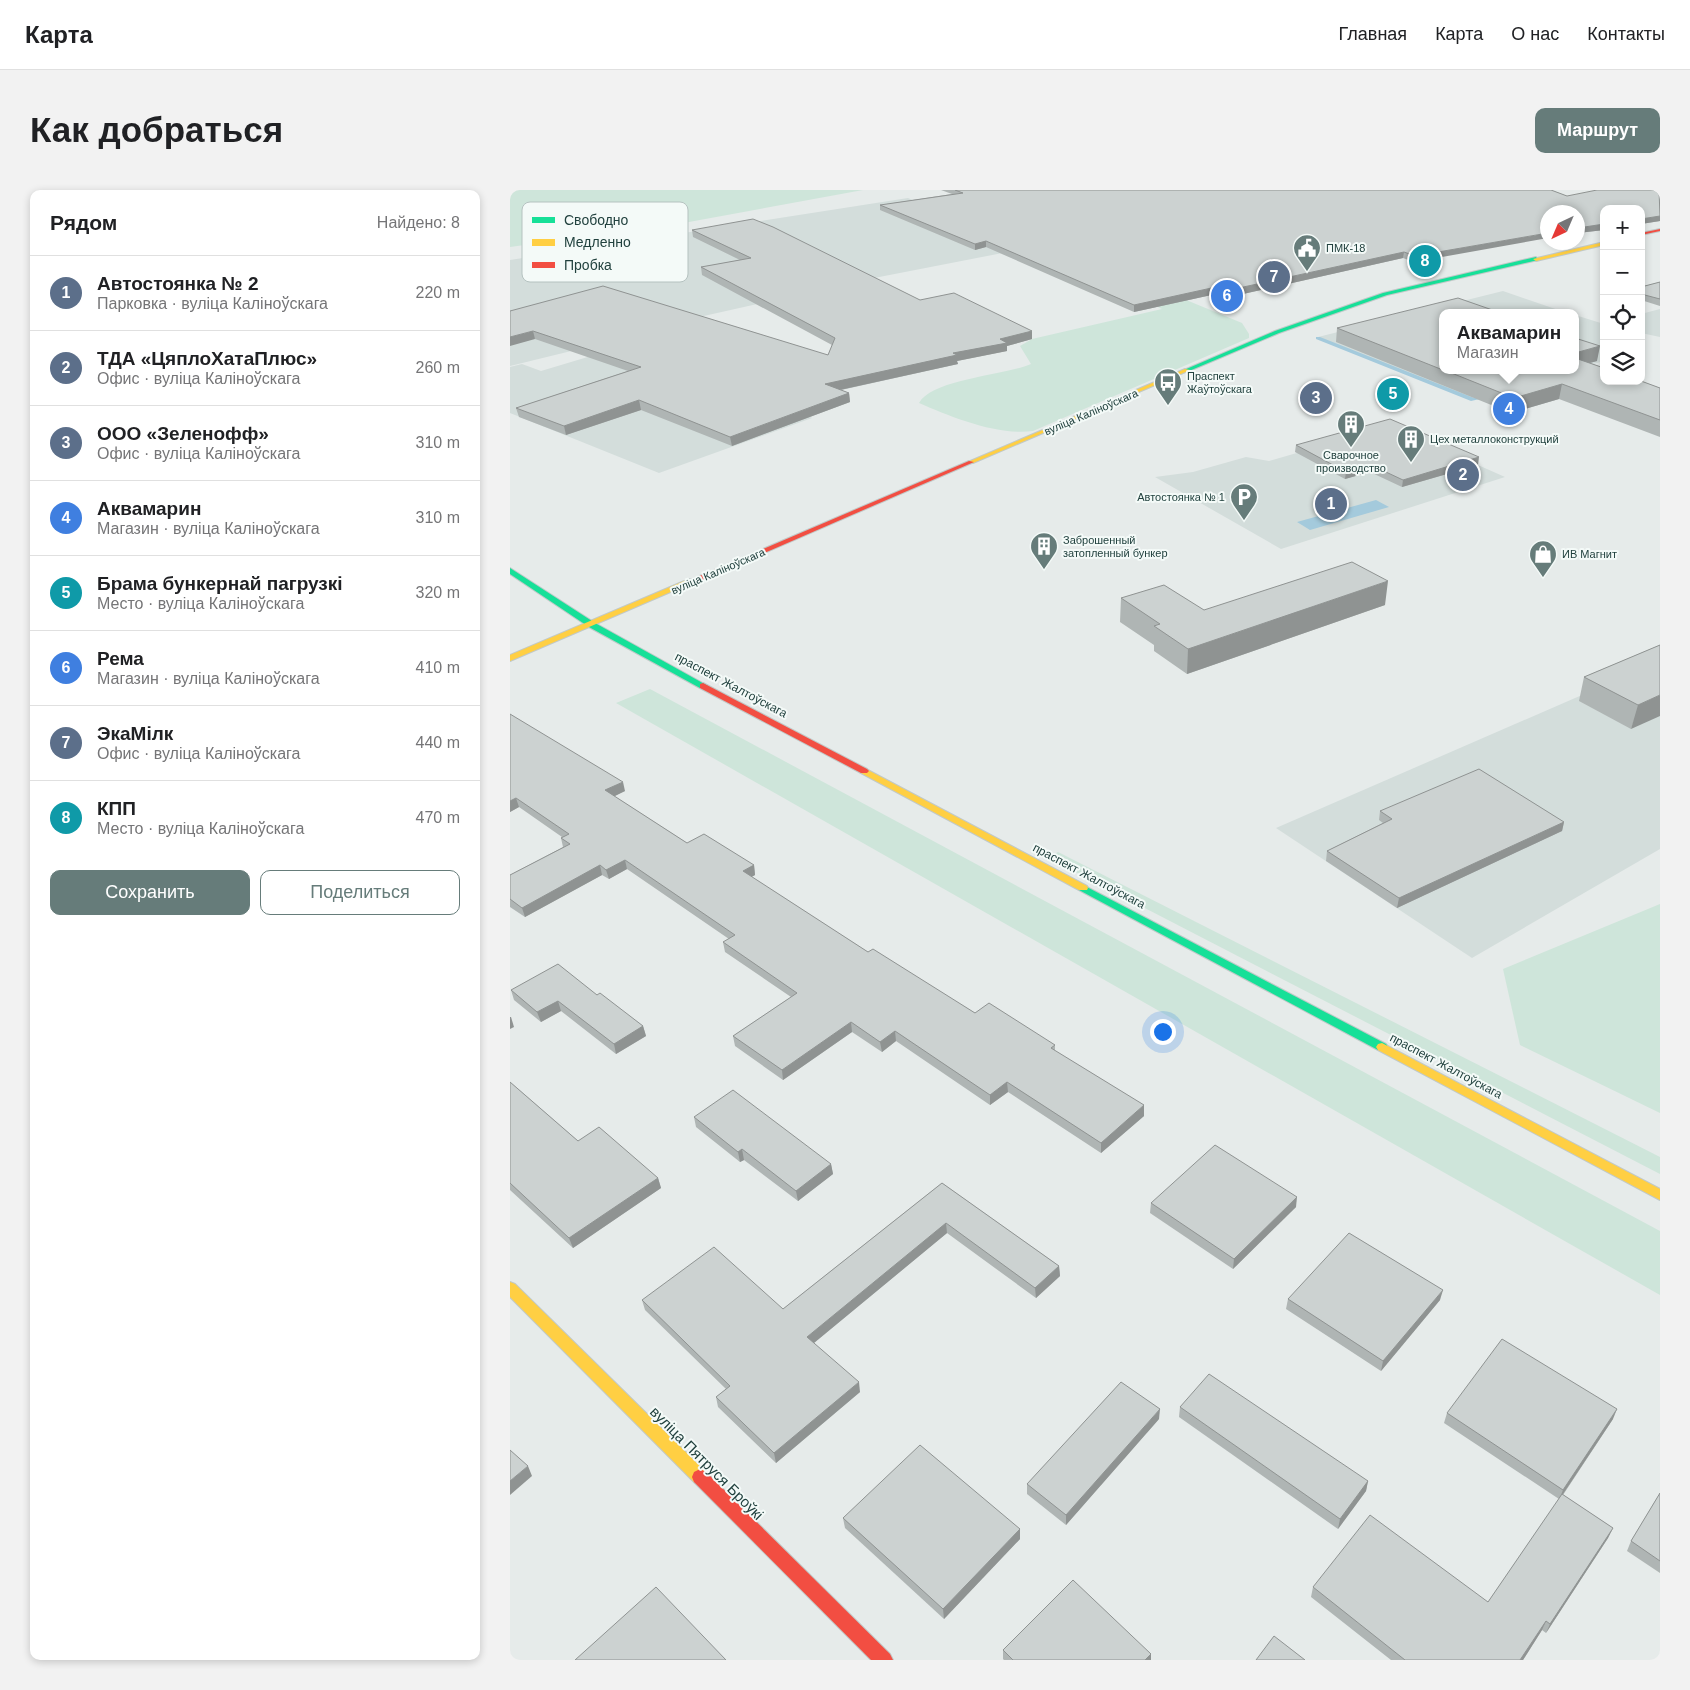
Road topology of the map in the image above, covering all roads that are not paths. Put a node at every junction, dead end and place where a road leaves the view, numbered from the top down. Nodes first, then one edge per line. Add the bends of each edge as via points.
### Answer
1 (1660, 230) edge
2 (1645, 233) edge
3 (1600, 244) edge
4 (510, 570) edge
5 (592, 625) junction
6 (510, 658) edge
7 (1660, 1195) edge
8 (510, 1288) edge
9 (884, 1660) edge

1 - 2 street
3 - 5 street, вуліца Каліноўскага via 1385,294 1330,312
4 - 5 street, праспект Жалтоўскага
5 - 6 street, вуліца Каліноўскага
5 - 7 street, праспект Жалтоўскага
8 - 9 street, вуліца Пятруся Броўкі

